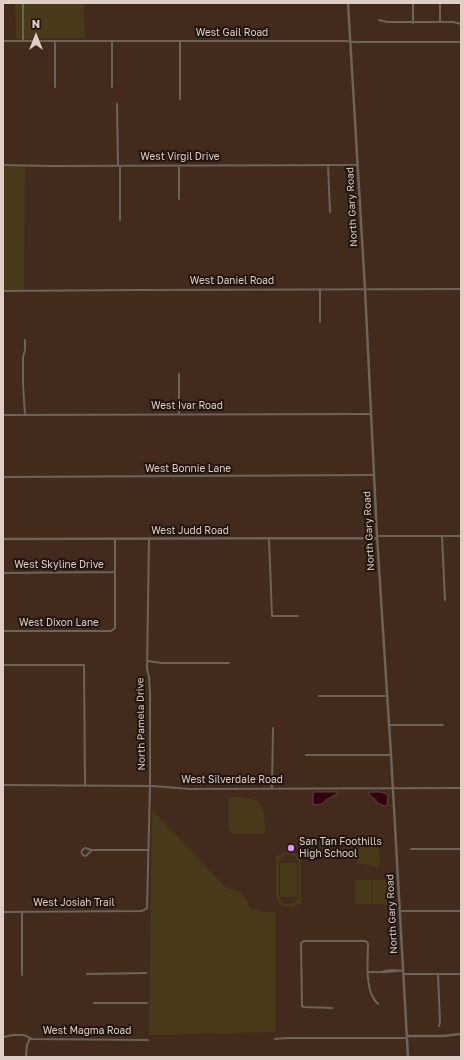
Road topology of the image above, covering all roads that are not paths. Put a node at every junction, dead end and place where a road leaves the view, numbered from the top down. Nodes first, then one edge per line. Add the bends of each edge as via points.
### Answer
1 (23, 3) edge
2 (348, 3) edge
3 (413, 3) edge
4 (440, 3) edge
5 (379, 20) dead end
6 (440, 22) junction
7 (413, 23) junction
8 (461, 24) edge
9 (3, 41) edge
10 (23, 41) junction
11 (55, 41) junction
12 (112, 41) junction
13 (180, 41) junction
14 (350, 42) junction
15 (461, 42) edge
16 (55, 87) dead end
17 (112, 87) dead end
18 (180, 99) dead end
19 (117, 104) dead end
20 (357, 164) junction
21 (3, 165) edge
22 (328, 165) junction
23 (119, 166) junction
24 (179, 166) junction
25 (180, 199) dead end
26 (330, 212) dead end
27 (120, 220) dead end
28 (320, 289) junction
29 (365, 289) junction
30 (461, 289) edge
31 (3, 291) edge
32 (320, 322) dead end
33 (24, 340) dead end
34 (179, 374) dead end
35 (179, 414) junction
36 (371, 414) junction
37 (3, 415) edge
38 (26, 415) junction
39 (374, 476) junction
40 (3, 477) edge
41 (442, 536) junction
42 (461, 536) edge
43 (377, 537) junction
44 (270, 538) junction
45 (3, 539) edge
46 (115, 539) junction
47 (148, 539) junction
48 (115, 572) junction
49 (3, 573) edge
50 (445, 600) dead end
51 (298, 616) dead end
52 (3, 631) edge
53 (148, 661) junction
54 (229, 663) dead end
55 (3, 665) edge
56 (319, 696) dead end
57 (388, 696) junction
58 (390, 725) junction
59 (444, 725) dead end
60 (273, 728) dead end
61 (306, 755) dead end
62 (391, 755) junction
63 (3, 786) edge
64 (85, 786) junction
65 (150, 786) junction
66 (272, 788) junction
67 (393, 788) junction
68 (461, 788) edge
69 (411, 849) dead end
70 (461, 849) edge
71 (92, 850) junction
72 (148, 850) junction
73 (145, 910) joint
74 (400, 911) junction
75 (461, 911) edge
76 (3, 912) edge
77 (22, 912) junction
78 (368, 972) junction
79 (403, 972) junction
80 (146, 973) dead end
81 (87, 974) dead end
82 (438, 974) junction
83 (461, 974) edge
84 (22, 975) dead end
85 (94, 1003) dead end
86 (147, 1004) dead end
87 (378, 1004) dead end
88 (332, 1008) dead end
89 (439, 1026) dead end
90 (461, 1034) edge
91 (3, 1037) edge
92 (407, 1037) junction
93 (30, 1038) junction
94 (275, 1039) dead end
95 (148, 1040) dead end
96 (26, 1057) edge
97 (408, 1057) edge

1 - 10 street
2 - 14 street, North Gary Road
3 - 7 street
4 - 6 street
5 - 7 street
6 - 7 street
6 - 8 street
9 - 10 street, West Gail Road
10 - 11 street, West Gail Road
11 - 12 street, West Gail Road
11 - 16 street
12 - 13 street, West Gail Road
12 - 17 street
13 - 14 street, West Gail Road
13 - 18 street
14 - 15 street, West Gail Road
14 - 20 street, North Gary Road
19 - 23 street
20 - 22 street, West Virgil Drive
20 - 29 street, North Gary Road
21 - 23 street, West Virgil Drive
22 - 24 street, West Virgil Drive
22 - 26 street
23 - 24 street, West Virgil Drive
23 - 27 street
24 - 25 street
28 - 29 street, West Daniel Road
28 - 31 street, West Daniel Road
28 - 32 street
29 - 30 street, West Daniel Road
29 - 36 street, North Gary Road
33 - 38 street via 23,384
34 - 35 street
35 - 36 street, West Ivar Road
35 - 38 street, West Ivar Road
36 - 39 street, North Gary Road
37 - 38 street, West Ivar Road
39 - 40 street, West Bonnie Lane
39 - 43 street, North Gary Road
41 - 42 street, West Judd Road
41 - 43 street, West Judd Road
41 - 50 street
43 - 44 street, West Judd Road
43 - 57 street, North Gary Road
44 - 47 street, West Judd Road
44 - 51 street via 272,616
45 - 46 street, West Judd Road
46 - 47 street, West Judd Road
46 - 48 street
47 - 53 street, North Pamela Drive
48 - 49 street, West Skyline Drive
48 - 52 street, West Dixon Lane via 114,630
53 - 54 street
53 - 65 street, North Pamela Drive
55 - 64 street via 84,665
56 - 57 street
57 - 58 street, North Gary Road
58 - 59 street
58 - 62 street, North Gary Road
60 - 66 street
61 - 62 street
62 - 67 street, North Gary Road
63 - 64 street, West Silverdale Road
64 - 65 street, West Silverdale Road
65 - 66 street, West Silverdale Road via 190,789
65 - 72 street, North Pamela Drive
66 - 67 street, West Silverdale Road
67 - 68 street, West Silverdale Road
67 - 74 street, North Gary Road
69 - 70 street
71 - 71 street via 85,848 82,850 83,855 86,856
71 - 72 street
72 - 73 street, North Pamela Drive
73 - 77 street, West Josiah Trail
74 - 75 street
74 - 79 street, North Gary Road
76 - 77 street, West Josiah Trail
77 - 84 street
78 - 79 street
78 - 87 street via 369,988
78 - 88 street via 368,944 365,941 304,940 301,943 302,1006
79 - 82 street
79 - 92 street, North Gary Road
80 - 81 street
82 - 83 street
82 - 89 street
85 - 86 street
90 - 92 street
91 - 93 street, West Magma Road via 24,1035
92 - 94 street
92 - 97 street, North Gary Road
93 - 95 street, West Magma Road
93 - 96 street

